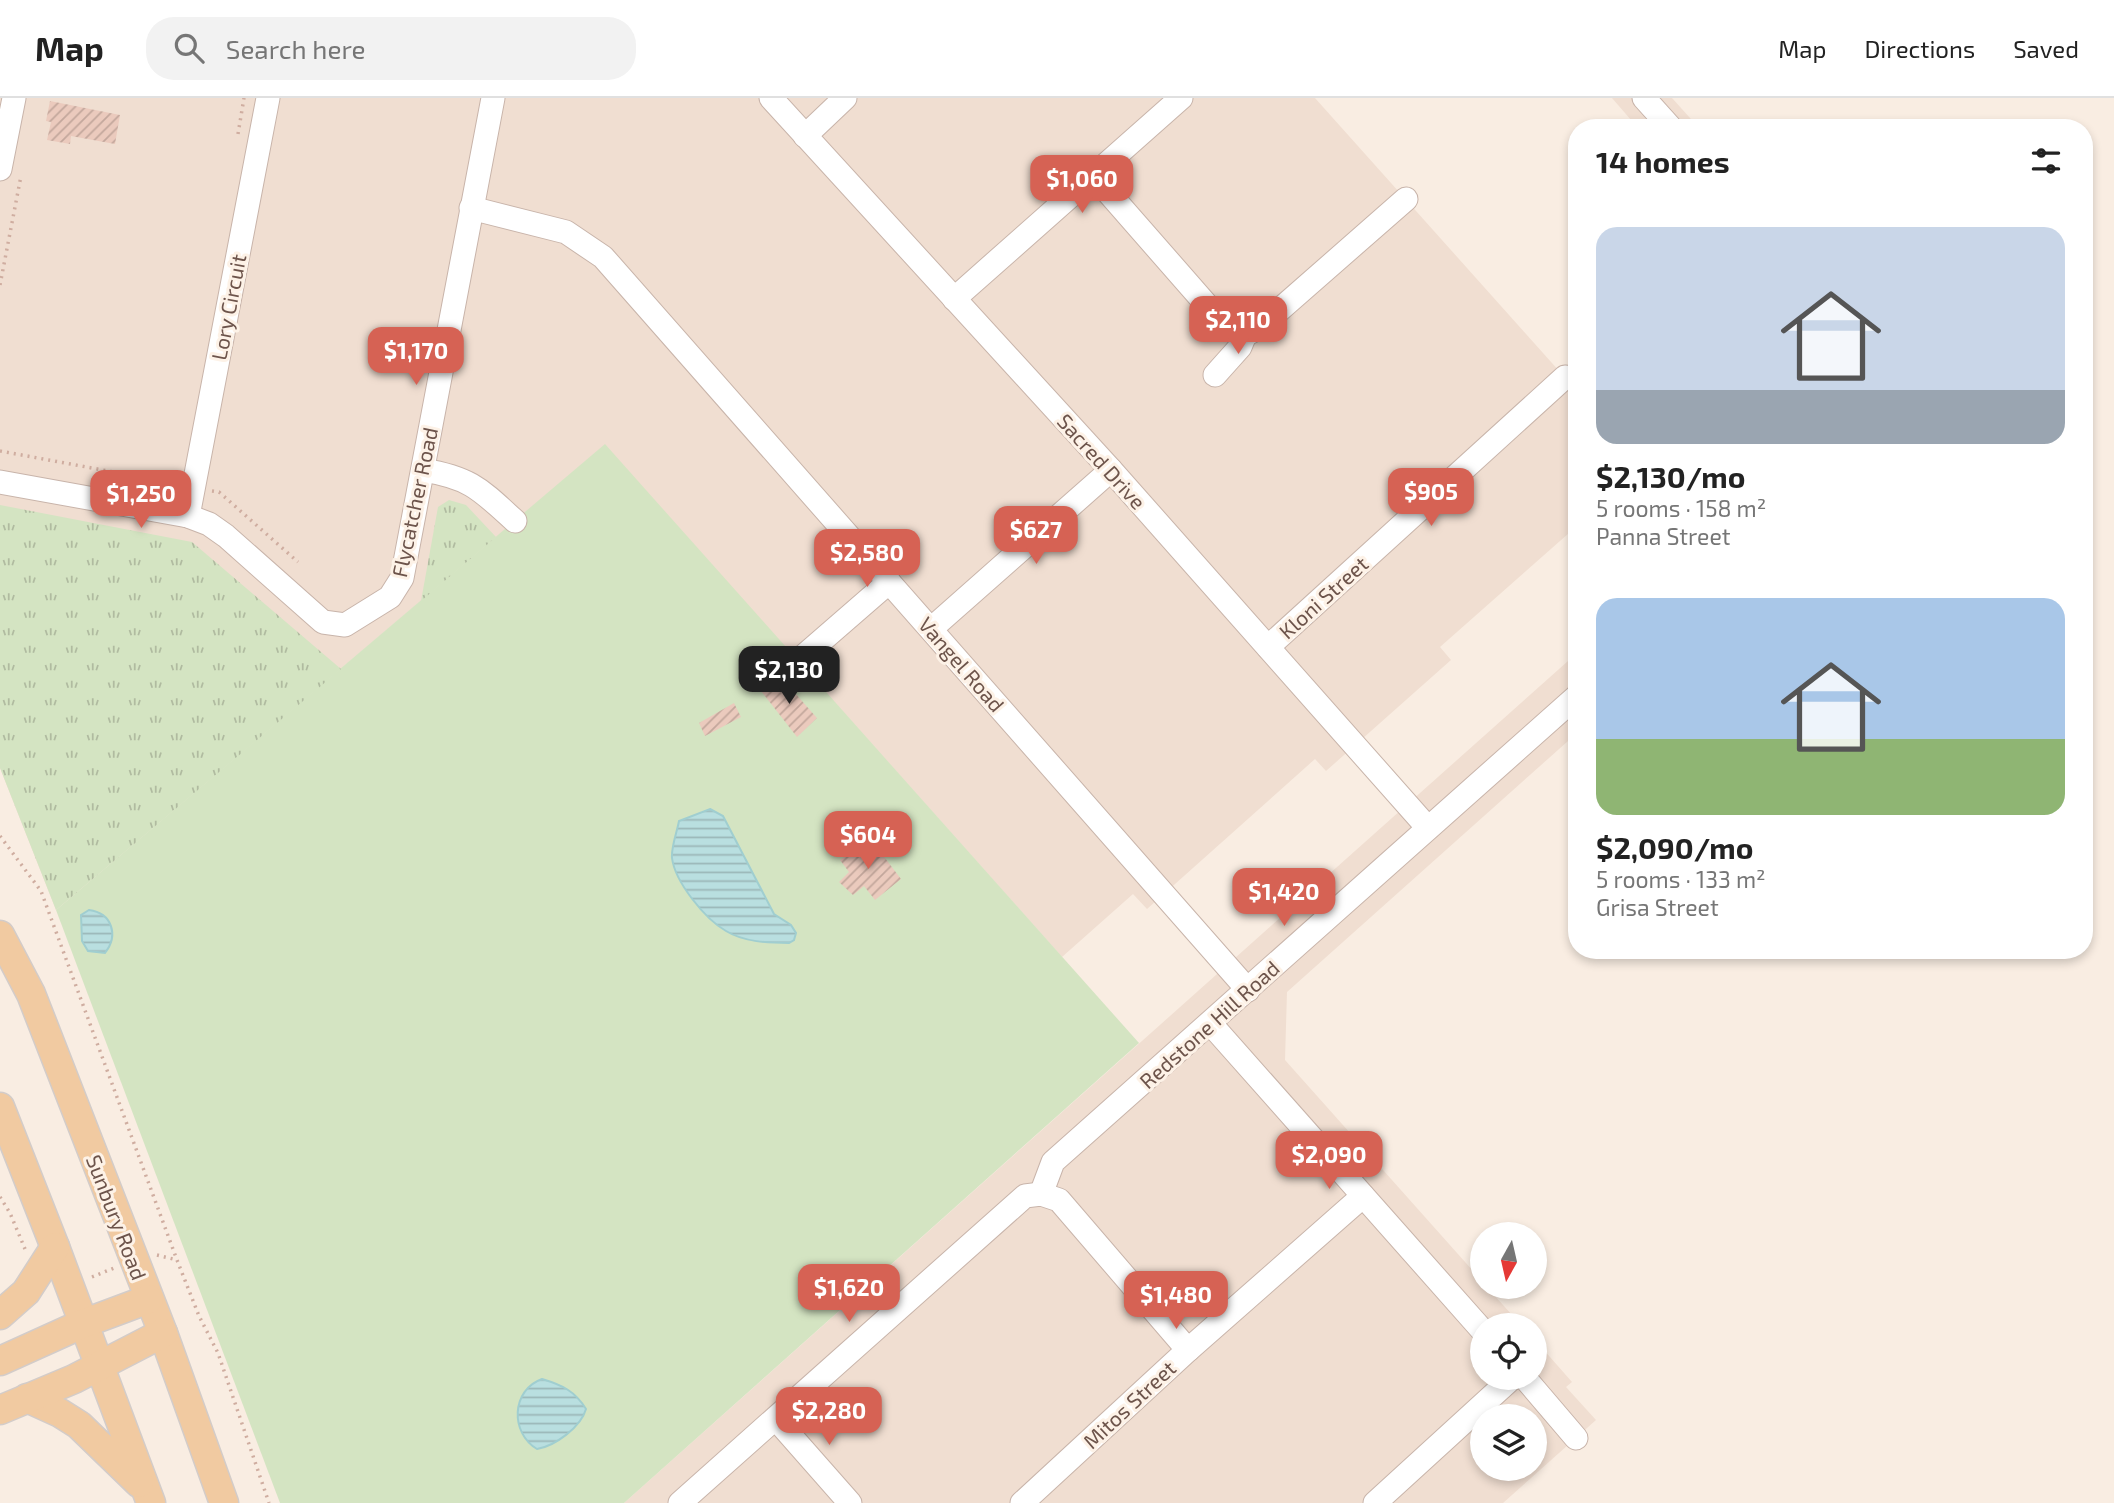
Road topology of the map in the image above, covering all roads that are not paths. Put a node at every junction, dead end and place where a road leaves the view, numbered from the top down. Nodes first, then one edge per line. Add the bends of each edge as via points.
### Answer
1 (14, 98) edge
2 (268, 98) edge
3 (493, 98) edge
4 (771, 98) edge
5 (845, 98) edge
6 (1181, 98) edge
7 (1644, 98) edge
8 (1663, 119) edge
9 (805, 136) junction
10 (0, 169) edge
11 (1094, 175) junction
12 (1406, 199) dead end
13 (471, 208) junction
14 (954, 299) junction
15 (1245, 335) junction
16 (1215, 374) dead end
17 (1565, 377) dead end
18 (423, 470) junction
19 (1111, 470) junction
20 (0, 482) edge
21 (188, 516) junction
22 (515, 521) dead end
23 (889, 582) junction
24 (932, 629) junction
25 (1268, 646) junction
26 (798, 661) dead end
27 (1568, 704) edge
28 (1428, 828) junction
29 (0, 935) edge
30 (1248, 990) junction
31 (1210, 1023) junction
32 (0, 1107) edge
33 (1041, 1194) junction
34 (1363, 1196) junction
35 (55, 1247) junction
36 (149, 1298) junction
37 (0, 1315) edge
38 (1470, 1316) edge
39 (82, 1324) junction
40 (163, 1334) junction
41 (1188, 1350) junction
42 (0, 1361) edge
43 (99, 1367) junction
44 (1499, 1390) edge
45 (1535, 1390) edge
46 (27, 1398) junction
47 (0, 1410) edge
48 (776, 1419) junction
49 (1576, 1438) dead end
50 (148, 1497) edge
51 (224, 1503) edge
52 (680, 1503) edge
53 (850, 1503) edge
54 (1022, 1503) edge
55 (1375, 1503) edge

1 - 10 street
2 - 21 street, Lory Circuit
3 - 13 street, Flycatcher Road
4 - 9 street, Sacred Drive
5 - 9 street
6 - 11 street
7 - 8 street
9 - 14 street, Sacred Drive
11 - 14 street
11 - 15 street via 1226,327
12 - 15 street via 1260,327
13 - 18 street, Flycatcher Road
13 - 23 street, Vangel Road via 566,232 603,257
14 - 19 street, Sacred Drive
15 - 16 street
17 - 25 street, Kloni Street
18 - 21 street, Flycatcher Road via 402,578 390,597 345,625 323,622 226,536
18 - 22 street via 475,485
19 - 24 street
19 - 25 street, Sacred Drive
20 - 21 street, Flycatcher Road
23 - 24 street, Vangel Road
23 - 26 street
24 - 30 street, Vangel Road
25 - 28 street, Sacred Drive
27 - 28 street, Redstone Hill Road
28 - 30 street, Redstone Hill Road
29 - 36 main road, Sunbury Road via 31,994
30 - 31 street, Redstone Hill Road
31 - 33 street, Redstone Hill Road via 1053,1162
31 - 34 street
32 - 35 main road
33 - 41 street via 1059,1200
33 - 48 street via 1025,1196
34 - 38 street
34 - 41 street, Mitos Street
35 - 37 main road via 26,1292
35 - 39 main road
36 - 39 main road
36 - 40 main road, Sunbury Road
39 - 42 main road
39 - 43 main road
40 - 43 main road
40 - 51 main road, Sunbury Road
41 - 54 street, Mitos Street
43 - 46 main road
43 - 50 main road
44 - 55 street
45 - 49 street
46 - 47 main road
46 - 50 main road via 79,1424
48 - 52 street
48 - 53 street

